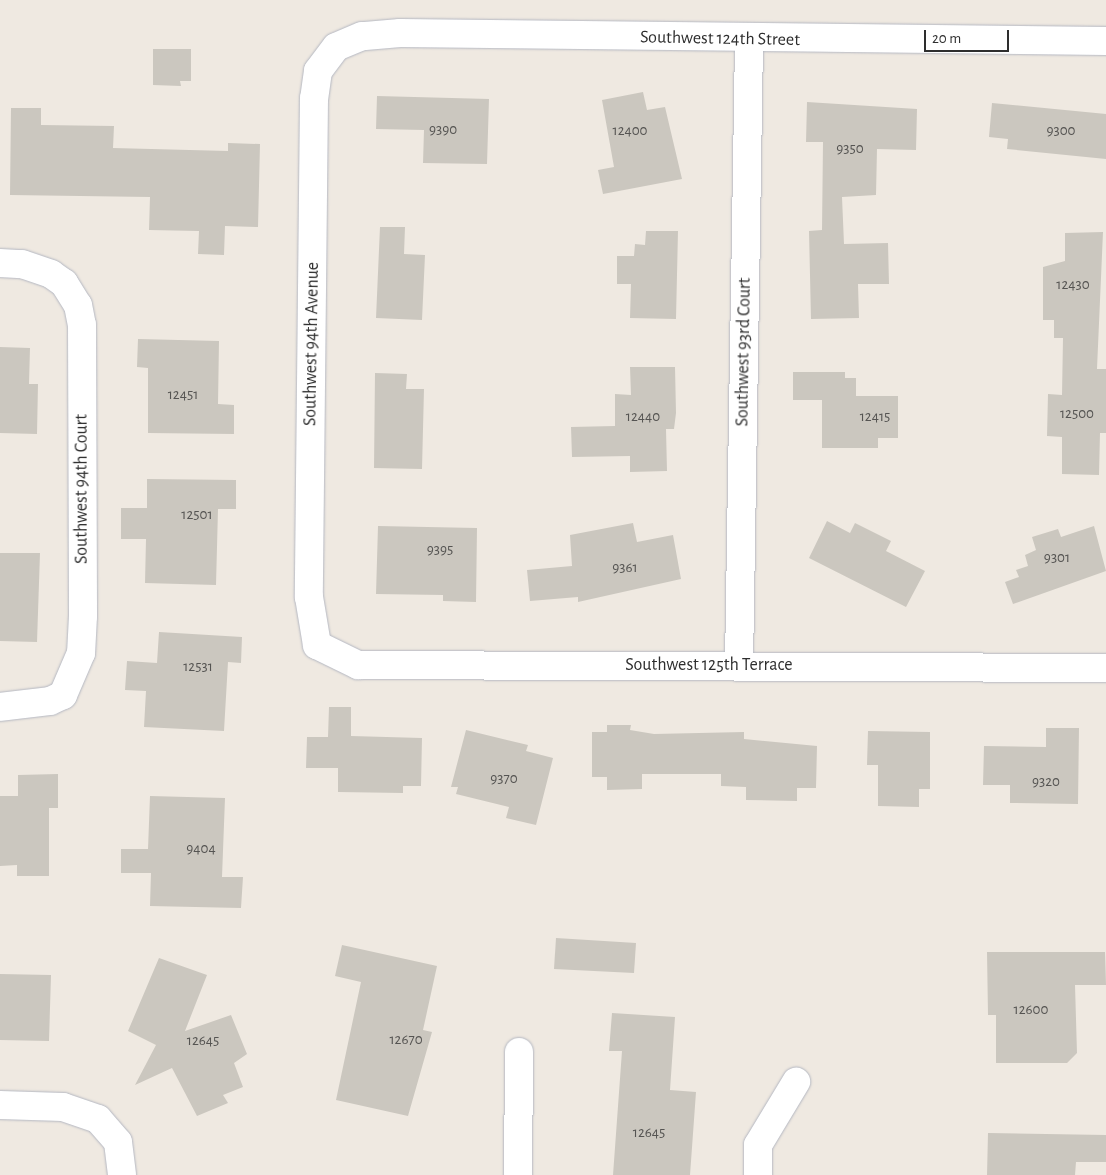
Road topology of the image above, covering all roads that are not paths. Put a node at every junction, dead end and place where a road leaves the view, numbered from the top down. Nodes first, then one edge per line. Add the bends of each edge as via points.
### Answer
1 (749, 40) junction
2 (1106, 41) edge
3 (336, 47) joint
4 (0, 263) edge
5 (317, 645) joint
6 (739, 665) junction
7 (1106, 668) edge
8 (0, 707) edge
9 (519, 1052) dead end
10 (796, 1082) dead end
11 (0, 1106) edge
12 (122, 1175) edge
13 (518, 1175) edge
14 (758, 1175) edge

1 - 2 street, Southwest 124th Street
1 - 3 street, Southwest 124th Street via 379,33
1 - 6 street, Southwest 93rd Court
3 - 5 street, Southwest 94th Avenue via 318,71 314,98 309,597
4 - 8 street, Southwest 94th Court via 39,268 64,283 73,294 82,325 83,616 81,653 63,695 50,701
5 - 6 street, Southwest 125th Terrace via 358,665
6 - 7 street, Southwest 125th Terrace
9 - 13 street
10 - 14 street via 758,1145
11 - 12 street via 70,1108 104,1124 120,1147

